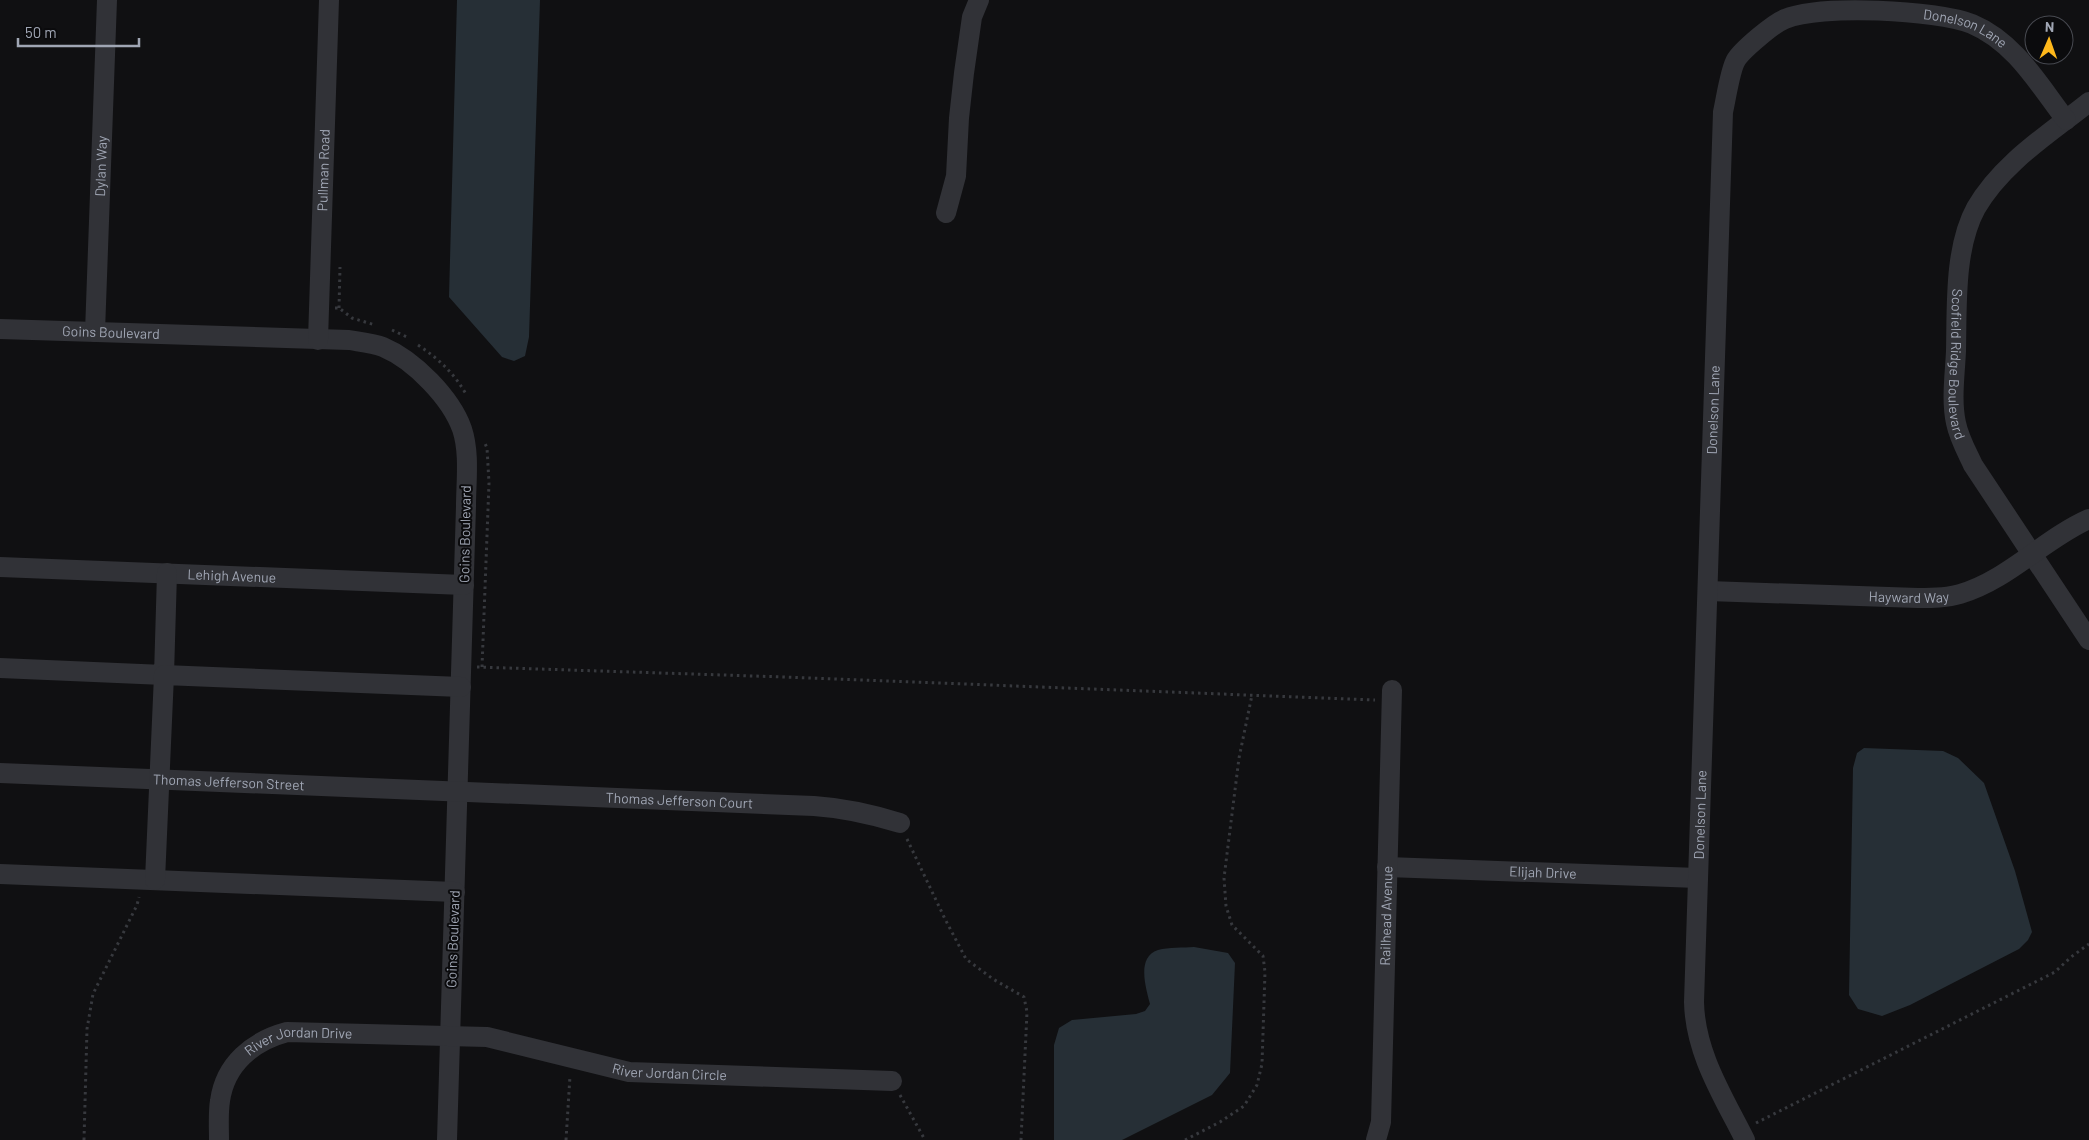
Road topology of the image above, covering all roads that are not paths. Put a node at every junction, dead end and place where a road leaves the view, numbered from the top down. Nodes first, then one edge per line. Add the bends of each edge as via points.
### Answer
1 (107, 0) edge
2 (329, 0) edge
3 (979, 0) edge
4 (2089, 102) edge
5 (2066, 120) junction
6 (946, 213) dead end
7 (0, 329) edge
8 (95, 332) junction
9 (318, 340) junction
10 (2089, 520) edge
11 (2032, 554) junction
12 (0, 567) edge
13 (167, 573) junction
14 (464, 585) junction
15 (1708, 591) junction
16 (2089, 640) edge
17 (0, 668) edge
18 (164, 675) junction
19 (461, 687) junction
20 (1391, 695) road end
21 (0, 773) edge
22 (160, 779) junction
23 (458, 791) junction
24 (900, 823) road end
25 (1387, 867) junction
26 (0, 874) edge
27 (1698, 878) junction
28 (149, 880) junction
29 (455, 892) junction
30 (450, 1036) junction
31 (892, 1081) road end
32 (1743, 1136) edge
33 (218, 1140) edge
34 (447, 1140) edge
35 (1376, 1140) edge

1 - 8 street, Dylan Way
2 - 9 street, Pullman Road
3 - 6 street via 972,17 959,118 956,176
4 - 5 street, Scofield Ridge Boulevard
5 - 11 street, Scofield Ridge Boulevard via 2003,171 1986,194 1975,210 1959,269 1954,383 1956,423 1973,465
5 - 15 street, Donelson Lane via 2016,54 1972,24 1945,18 1907,12 1823,11 1784,19 1736,60 1723,112
7 - 8 street, Goins Boulevard
8 - 9 street, Goins Boulevard
9 - 14 street, Goins Boulevard via 350,340 393,352 437,389 457,418 463,430 466,460
10 - 11 street, Hayward Way
11 - 15 street, Hayward Way via 1991,581 1946,597
11 - 16 street, Scofield Ridge Boulevard
12 - 13 street, Lehigh Avenue
13 - 14 street, Lehigh Avenue
13 - 18 street
14 - 19 street, Goins Boulevard
15 - 27 street, Donelson Lane
17 - 18 street
18 - 19 street
18 - 22 street
19 - 23 street, Goins Boulevard
20 - 25 street, Railhead Avenue
21 - 22 street, Thomas Jefferson Street
22 - 23 street, Thomas Jefferson Street
22 - 28 street
23 - 24 street, Thomas Jefferson Court via 829,807 864,812
23 - 29 street, Goins Boulevard
25 - 27 street, Elijah Drive
25 - 35 street, Railhead Avenue via 1380,1122
26 - 28 street
27 - 32 street, Donelson Lane via 1695,1025 1702,1053
28 - 29 street
29 - 30 street, Goins Boulevard
30 - 31 street, River Jordan Circle via 503,1040 629,1072
30 - 33 street, River Jordan Drive via 299,1031 263,1040 242,1055 226,1079 220,1100
30 - 34 street, Goins Boulevard

